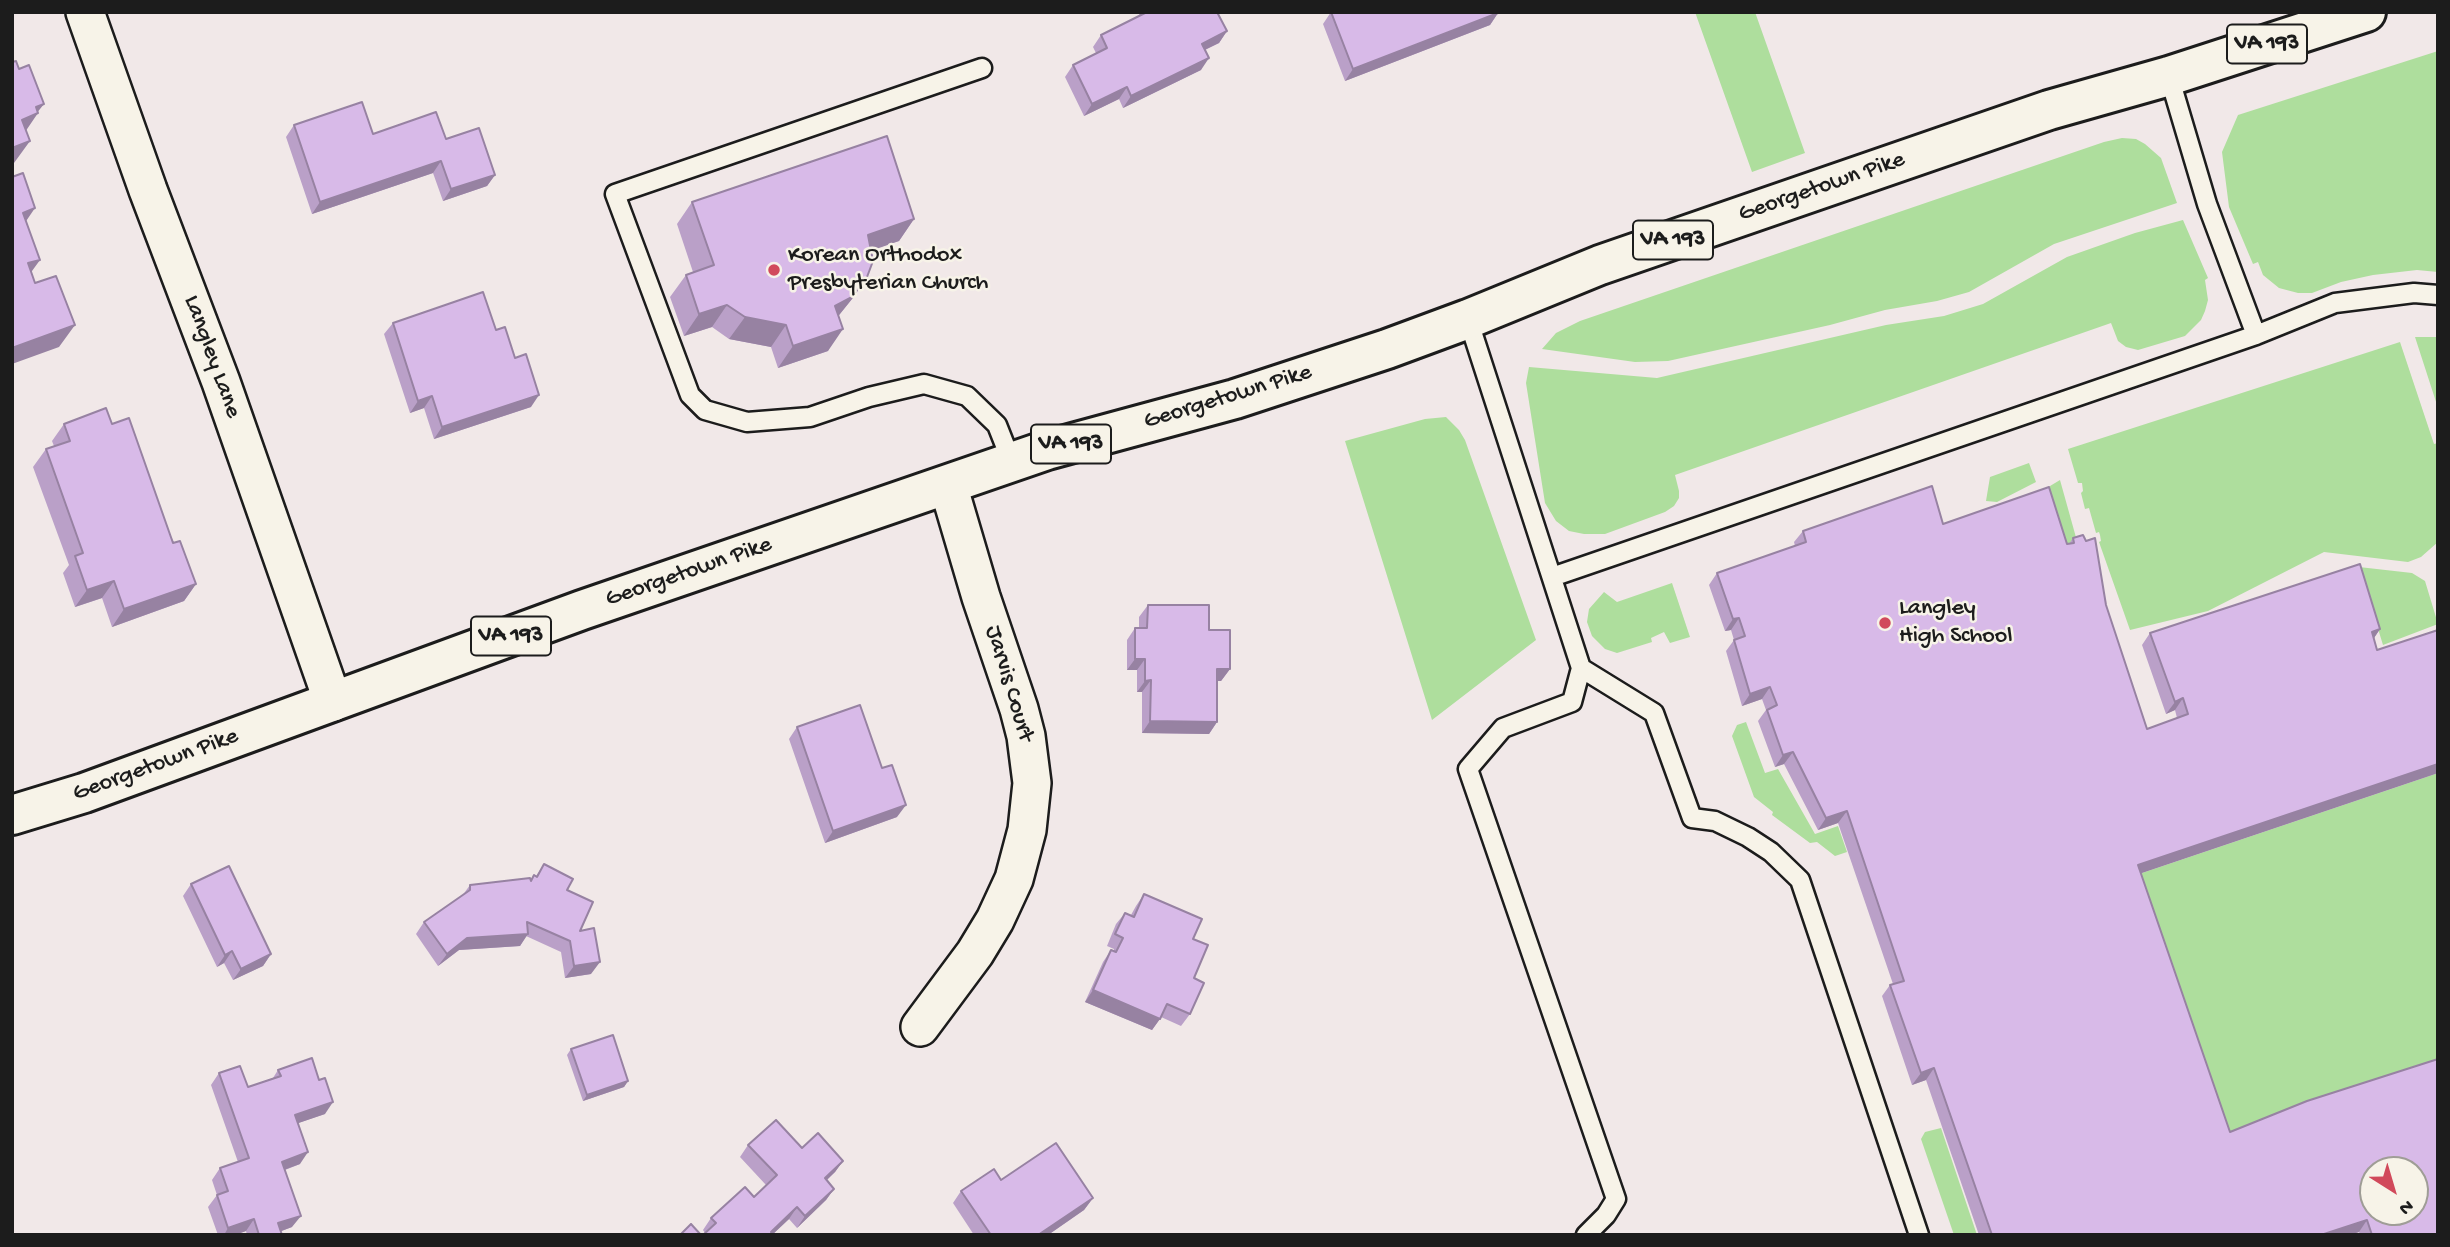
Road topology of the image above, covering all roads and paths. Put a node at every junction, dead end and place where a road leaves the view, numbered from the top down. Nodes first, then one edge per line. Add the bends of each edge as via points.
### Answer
1 (85, 12) edge
2 (2366, 12) edge
3 (982, 68) dead end
4 (2169, 76) junction
5 (2438, 295) edge
6 (1468, 319) junction
7 (2256, 335) junction
8 (1012, 463) junction
9 (948, 485) junction
10 (1552, 577) junction
11 (1581, 668) junction
12 (333, 702) junction
13 (12, 815) edge
14 (920, 1027) dead end
15 (1586, 1235) edge
16 (1919, 1235) edge

1 - 12 street, Langley Lane
2 - 4 main road, Georgetown Pike / VA 193
3 - 8 lane via 615,194 690,396 705,410 747,422 810,416 924,384 967,396 997,425
4 - 6 main road, Georgetown Pike / VA 193 via 2049,110 1600,265
4 - 7 lane via 2207,204
5 - 7 lane via 2414,293 2334,303
6 - 8 main road, Georgetown Pike / VA 193 via 1248,395
6 - 10 lane
7 - 10 lane
8 - 9 main road, Georgetown Pike / VA 193
9 - 12 main road, Georgetown Pike / VA 193 via 582,610
9 - 14 street, Jarvis Court via 1019,709 1032,783 1027,830 1014,879 975,953
10 - 11 lane
11 - 15 lane via 1572,702 1503,729 1468,769 1616,1199
11 - 16 lane via 1654,713 1692,818 1714,821 1748,837 1800,880
12 - 13 main road, Georgetown Pike / VA 193

